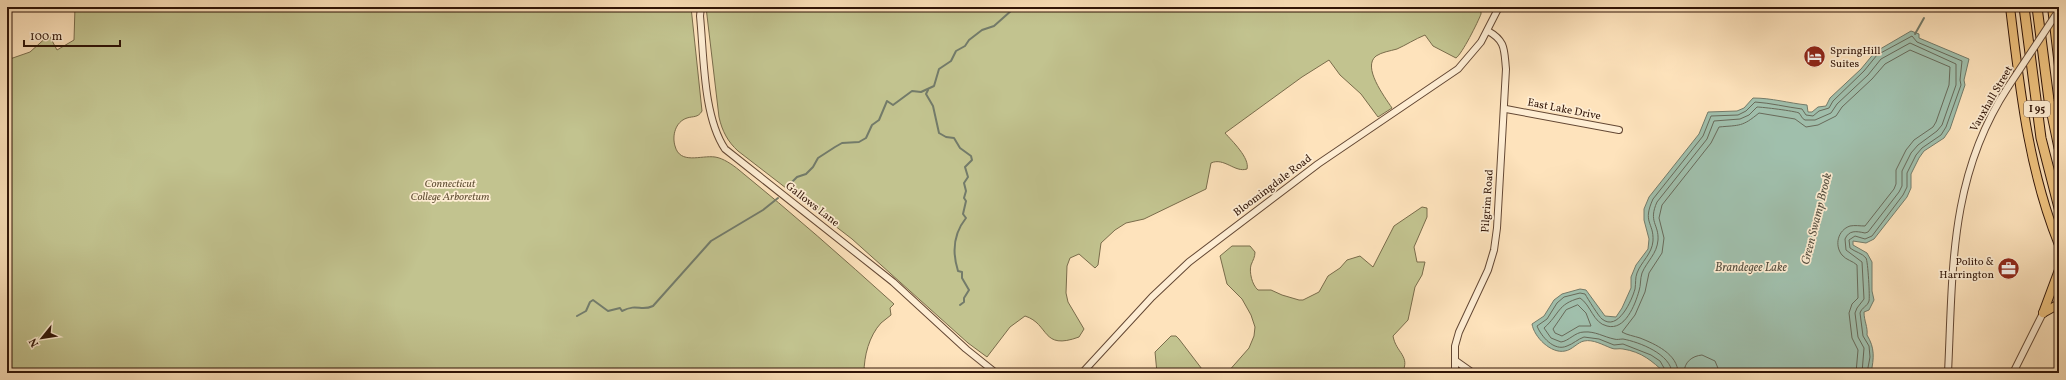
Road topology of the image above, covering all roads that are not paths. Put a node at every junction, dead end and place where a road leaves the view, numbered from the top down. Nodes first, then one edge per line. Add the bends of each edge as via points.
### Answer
1 (701, 7) edge
2 (1499, 7) edge
3 (2010, 7) edge
4 (2024, 7) edge
5 (2037, 7) edge
6 (2052, 7) edge
7 (2059, 10) edge
8 (1488, 30) junction
9 (2059, 66) edge
10 (1506, 109) junction
11 (1619, 130) dead end
12 (2059, 148) edge
13 (2059, 208) edge
14 (2059, 245) edge
15 (2059, 270) edge
16 (2059, 304) edge
17 (2044, 313) junction
18 (1456, 361) junction
19 (996, 373) edge
20 (1082, 373) edge
21 (1455, 373) edge
22 (1473, 373) edge
23 (1948, 373) edge
24 (2012, 373) edge

1 - 19 street, Gallows Lane via 710,114 718,139 725,150 893,282
2 - 8 street, Bloomingdale Road
3 - 14 main road via 2029,147 2045,207
4 - 13 highway, I 95 via 2041,133
5 - 12 highway, I 95 via 2049,100
6 - 9 main road
7 - 23 street, Vauxhall Street, bridge via 1990,117 1969,167 1961,199 1954,251
8 - 10 street, Pilgrim Road via 1501,40 1504,46
8 - 20 street, Bloomingdale Road via 1469,58 1458,69 1318,164 1174,274
10 - 11 street, East Lake Drive
10 - 18 street, Pilgrim Road via 1494,250 1488,270 1459,332 1455,346
15 - 17 main road
16 - 17 main road
17 - 24 street
18 - 21 street, Pilgrim Road
18 - 22 street

